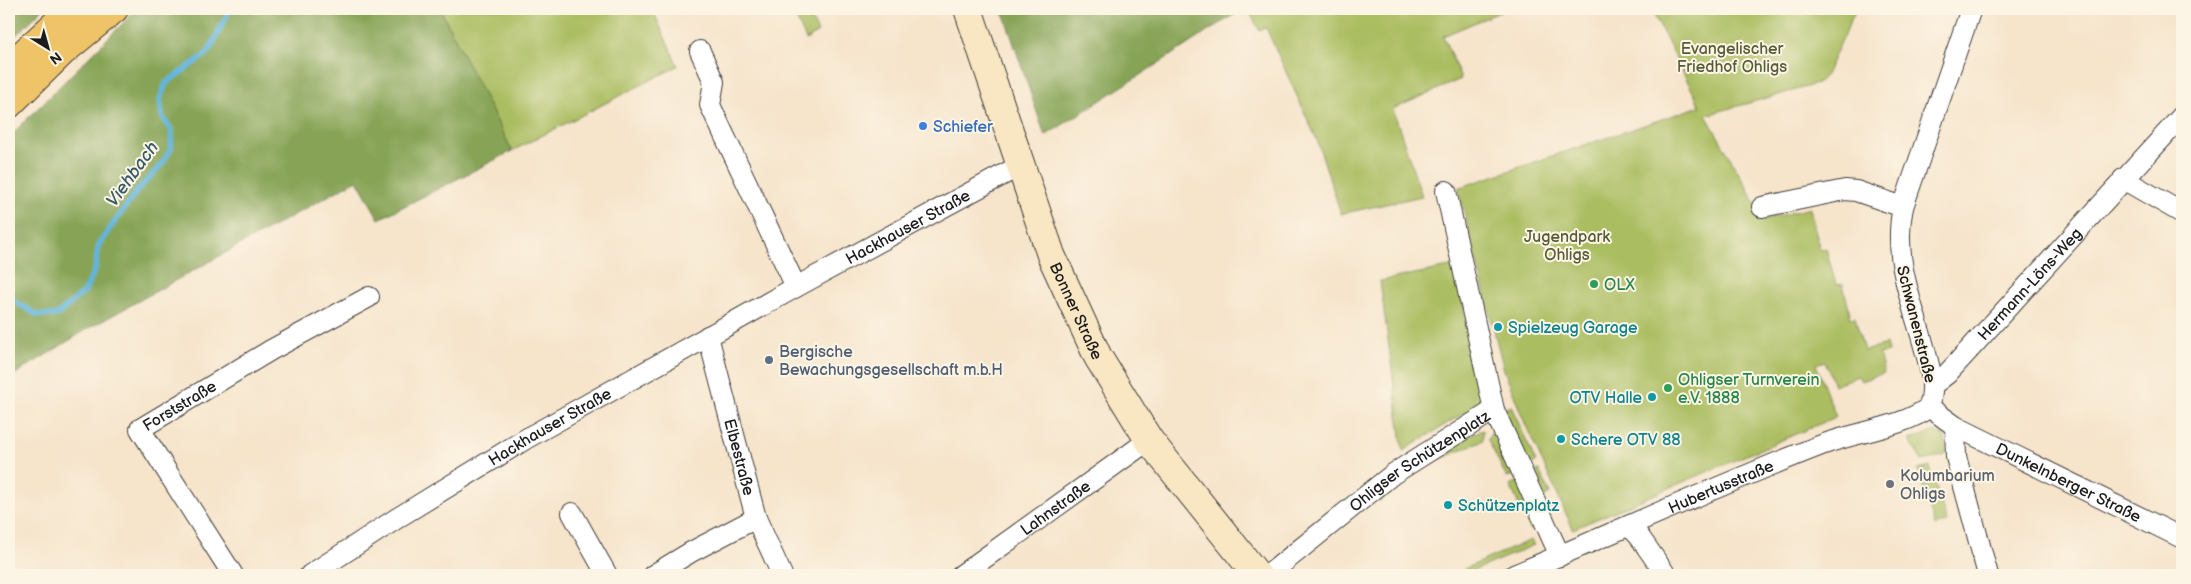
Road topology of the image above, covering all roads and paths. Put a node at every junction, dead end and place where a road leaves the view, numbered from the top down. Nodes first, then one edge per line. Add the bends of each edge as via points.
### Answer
1 (72, 9) edge
2 (114, 9) edge
3 (968, 9) edge
4 (1972, 9) edge
5 (700, 51) dead end
6 (9, 67) edge
7 (9, 104) edge
8 (2182, 116) edge
9 (1021, 165) junction
10 (2123, 179) junction
11 (1446, 191) dead end
12 (1762, 207) dead end
13 (1904, 207) junction
14 (2182, 213) edge
15 (796, 287) junction
16 (369, 297) dead end
17 (708, 336) junction
18 (1933, 385) junction
19 (1930, 407) junction
20 (1494, 410) junction
21 (1954, 426) junction
22 (1149, 440) junction
23 (572, 513) dead end
24 (756, 518) junction
25 (1629, 526) junction
26 (2182, 538) edge
27 (1560, 556) junction
28 (232, 575) edge
29 (310, 575) edge
30 (607, 575) edge
31 (653, 575) edge
32 (782, 575) edge
33 (961, 575) edge
34 (1256, 575) edge
35 (1268, 575) edge
36 (1514, 575) edge
37 (1666, 575) edge
38 (1988, 575) edge

1 - 6 main road
2 - 7 main road via 62,52
3 - 9 main road, Bonner Straße
4 - 13 street, Schwanenstraße
5 - 15 street via 714,82 710,105
8 - 10 street, Hermann-Löns-Weg
9 - 15 street, Hackhauser Straße
9 - 22 main road, Bonner Straße via 1051,255 1098,357
10 - 14 street
10 - 18 street, Hermann-Löns-Weg
11 - 20 street
12 - 13 street via 1845,190
13 - 18 street, Schwanenstraße via 1899,226 1902,264
15 - 17 street, Hackhauser Straße
16 - 28 street, Forststraße via 271,350 140,429
17 - 24 street, Elbestraße
17 - 29 street, Hackhauser Straße via 530,437
18 - 19 street, Schwanenstraße
19 - 21 street, Schwanenstraße
19 - 25 street, Hubertusstraße via 1914,417 1846,436 1792,456
20 - 27 street, Ohligser Schützenplatz
20 - 35 street, Ohligser Schützenplatz via 1393,474
21 - 26 street, Dunkelnberger Straße
21 - 38 street via 1956,457
22 - 33 street, Lahnstraße
22 - 34 main road, Bonner Straße
23 - 30 street
24 - 31 street
24 - 32 street, Elbestraße
25 - 27 street, Hubertusstraße
25 - 37 street
27 - 36 street, Hubertusstraße

